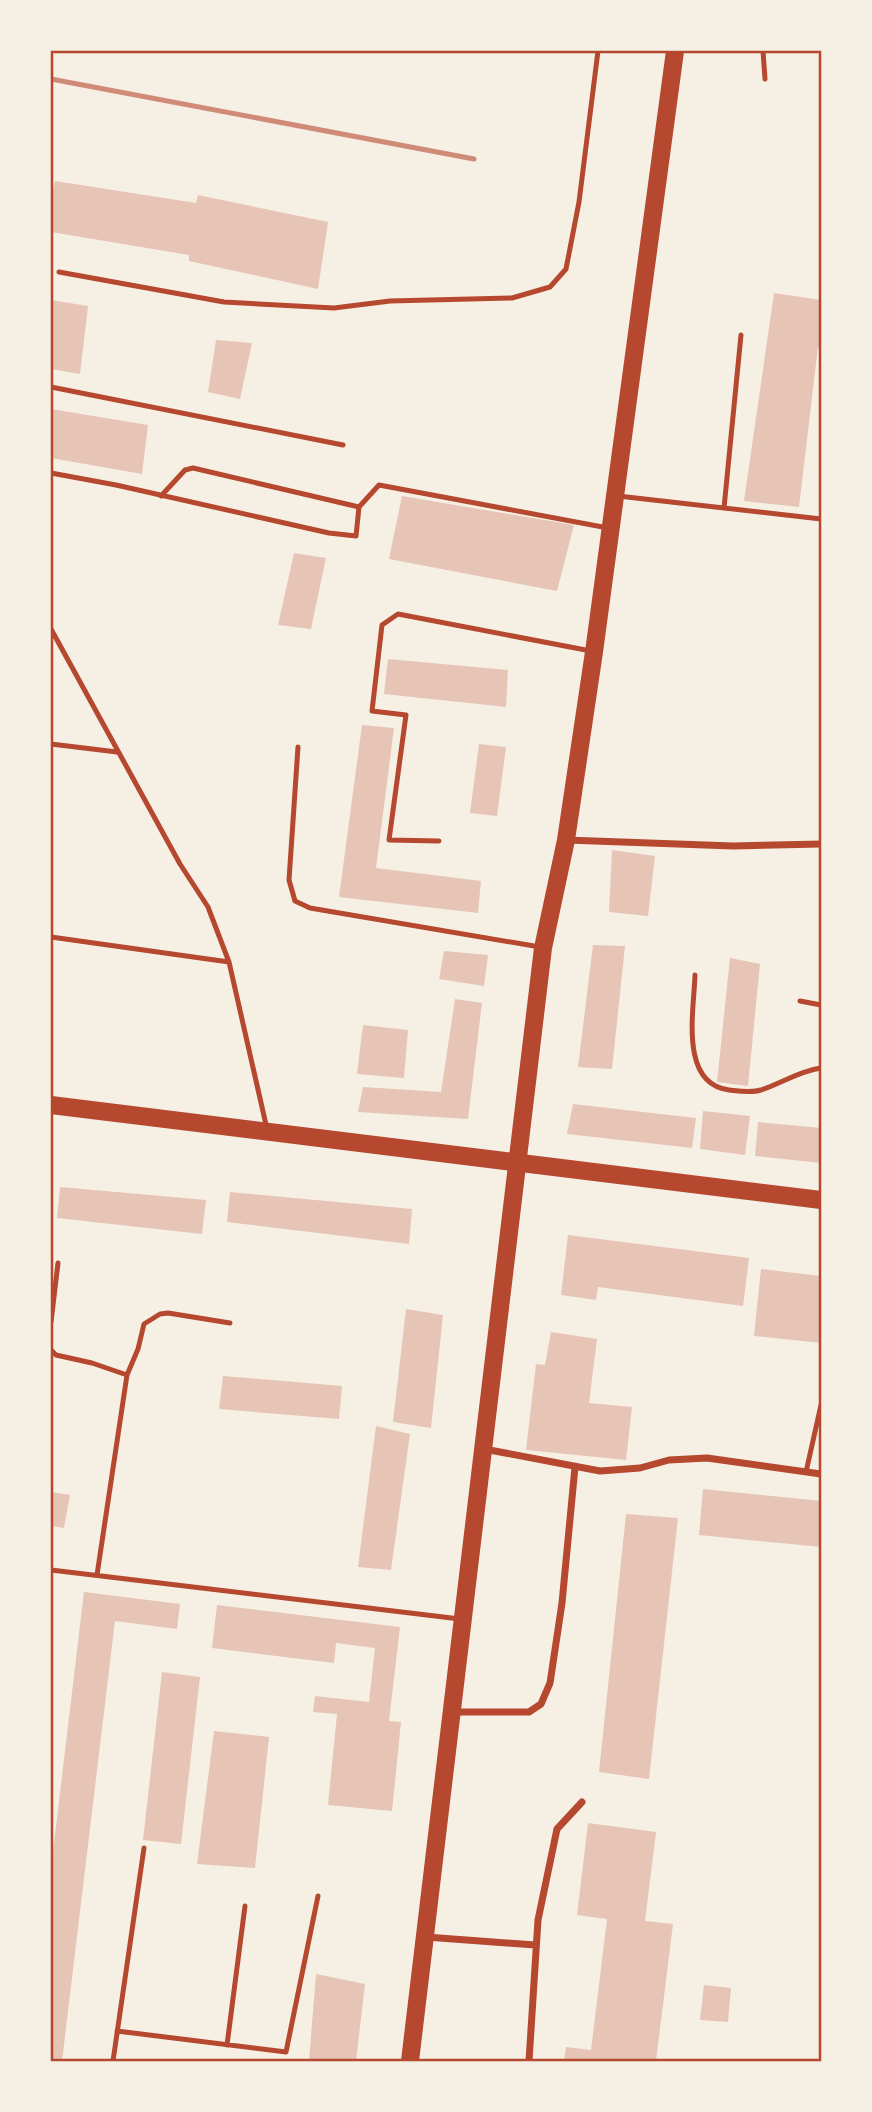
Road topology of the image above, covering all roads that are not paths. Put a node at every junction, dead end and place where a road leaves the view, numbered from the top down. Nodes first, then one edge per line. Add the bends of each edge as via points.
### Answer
1 (598, 51) edge
2 (675, 51) edge
3 (763, 51) edge
4 (765, 79) dead end
5 (59, 272) dead end
6 (741, 335) dead end
7 (51, 387) edge
8 (343, 445) dead end
9 (51, 473) edge
10 (161, 496) junction
11 (615, 496) junction
12 (359, 507) junction
13 (723, 508) junction
14 (821, 519) edge
15 (611, 528) junction
16 (51, 629) edge
17 (594, 652) junction
18 (51, 744) edge
19 (298, 747) dead end
20 (117, 752) junction
21 (566, 840) junction
22 (439, 841) dead end
23 (821, 844) edge
24 (51, 937) edge
25 (543, 948) junction
26 (229, 962) junction
27 (695, 975) dead end
28 (800, 1001) dead end
29 (821, 1005) edge
30 (821, 1068) edge
31 (51, 1105) edge
32 (268, 1132) junction
33 (518, 1163) junction
34 (821, 1199) edge
35 (58, 1263) dead end
36 (51, 1322) edge
37 (230, 1323) dead end
38 (51, 1350) edge
39 (127, 1375) junction
40 (821, 1405) edge
41 (484, 1449) junction
42 (575, 1467) junction
43 (806, 1472) junction
44 (821, 1474) edge
45 (51, 1570) edge
46 (97, 1575) junction
47 (463, 1620) junction
48 (452, 1712) junction
49 (582, 1802) dead end
50 (144, 1848) dead end
51 (318, 1896) dead end
52 (245, 1906) dead end
53 (425, 1937) junction
54 (535, 1945) junction
55 (117, 2031) junction
56 (227, 2045) junction
57 (286, 2052) junction
58 (113, 2061) edge
59 (284, 2061) edge
60 (410, 2061) edge
61 (529, 2061) edge

1 - 5 lane via 566,269 550,287 512,298 390,301 334,308 224,302
2 - 11 main road
3 - 4 lane
6 - 13 lane
7 - 8 lane
9 - 10 lane
10 - 12 lane via 184,470 193,468
10 - 12 lane via 356,536
11 - 13 lane
11 - 15 main road
12 - 15 lane via 379,485
13 - 14 lane
15 - 17 main road
16 - 20 lane
17 - 21 main road
17 - 22 lane via 398,614 382,625 372,711 406,715 389,839
18 - 20 lane
19 - 25 lane via 289,880 296,901 310,908
20 - 26 lane via 208,907
21 - 23 street
21 - 25 main road
24 - 26 lane
25 - 33 main road
26 - 32 lane
27 - 30 lane via 693,1053 697,1067 712,1085 760,1090 804,1070
28 - 29 lane
31 - 32 main road
32 - 33 main road
33 - 34 main road
33 - 41 main road
35 - 36 lane
37 - 39 lane via 168,1313 154,1317 144,1324
38 - 39 lane
39 - 46 lane
40 - 43 lane
41 - 42 street
41 - 47 main road
42 - 43 street via 600,1471 707,1458
42 - 48 street via 562,1603 550,1683 541,1704 529,1712
43 - 44 street
45 - 46 lane
46 - 47 lane
47 - 48 main road
48 - 53 main road
49 - 54 street via 557,1829
50 - 55 lane
51 - 57 lane
52 - 56 lane
53 - 54 street
53 - 60 main road
54 - 61 street
55 - 56 lane
55 - 58 lane
56 - 57 lane
57 - 59 lane

